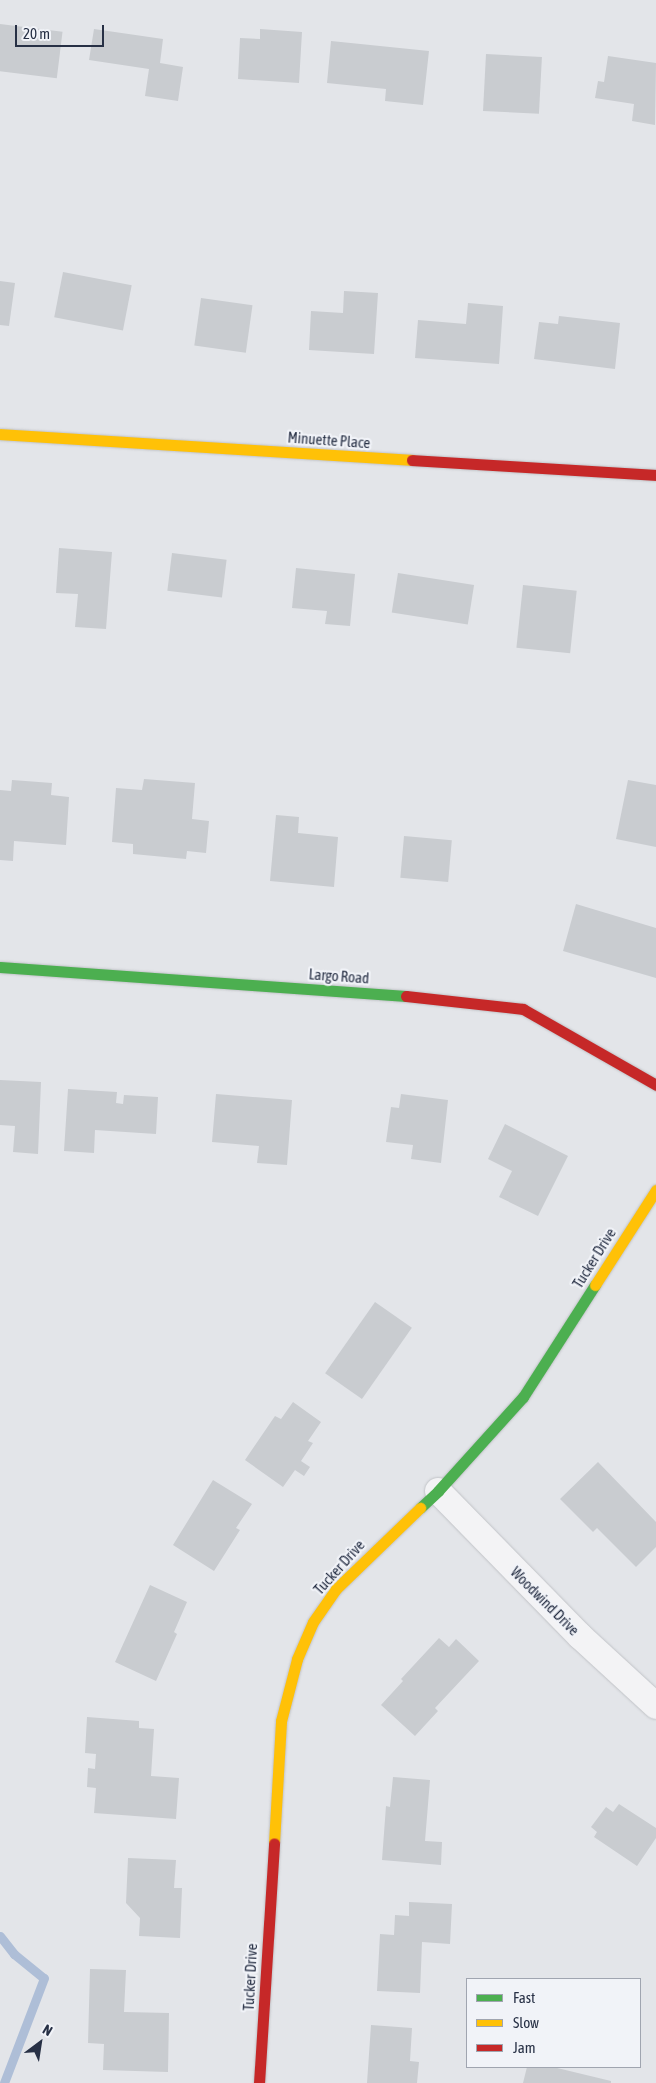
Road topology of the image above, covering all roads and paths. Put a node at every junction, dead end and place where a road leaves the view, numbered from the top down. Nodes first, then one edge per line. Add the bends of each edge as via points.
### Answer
1 (0, 434) edge
2 (656, 475) edge
3 (0, 967) edge
4 (656, 1085) edge
5 (656, 1190) edge
6 (438, 1491) junction
7 (656, 1706) edge
8 (259, 2083) edge

1 - 2 street, Minuette Place
3 - 4 street, Largo Road via 365,992 523,1009
5 - 6 street, Tucker Drive via 523,1398
6 - 7 street, Woodwind Drive via 580,1636
6 - 8 street, Tucker Drive via 336,1589 313,1622 297,1659 281,1721

